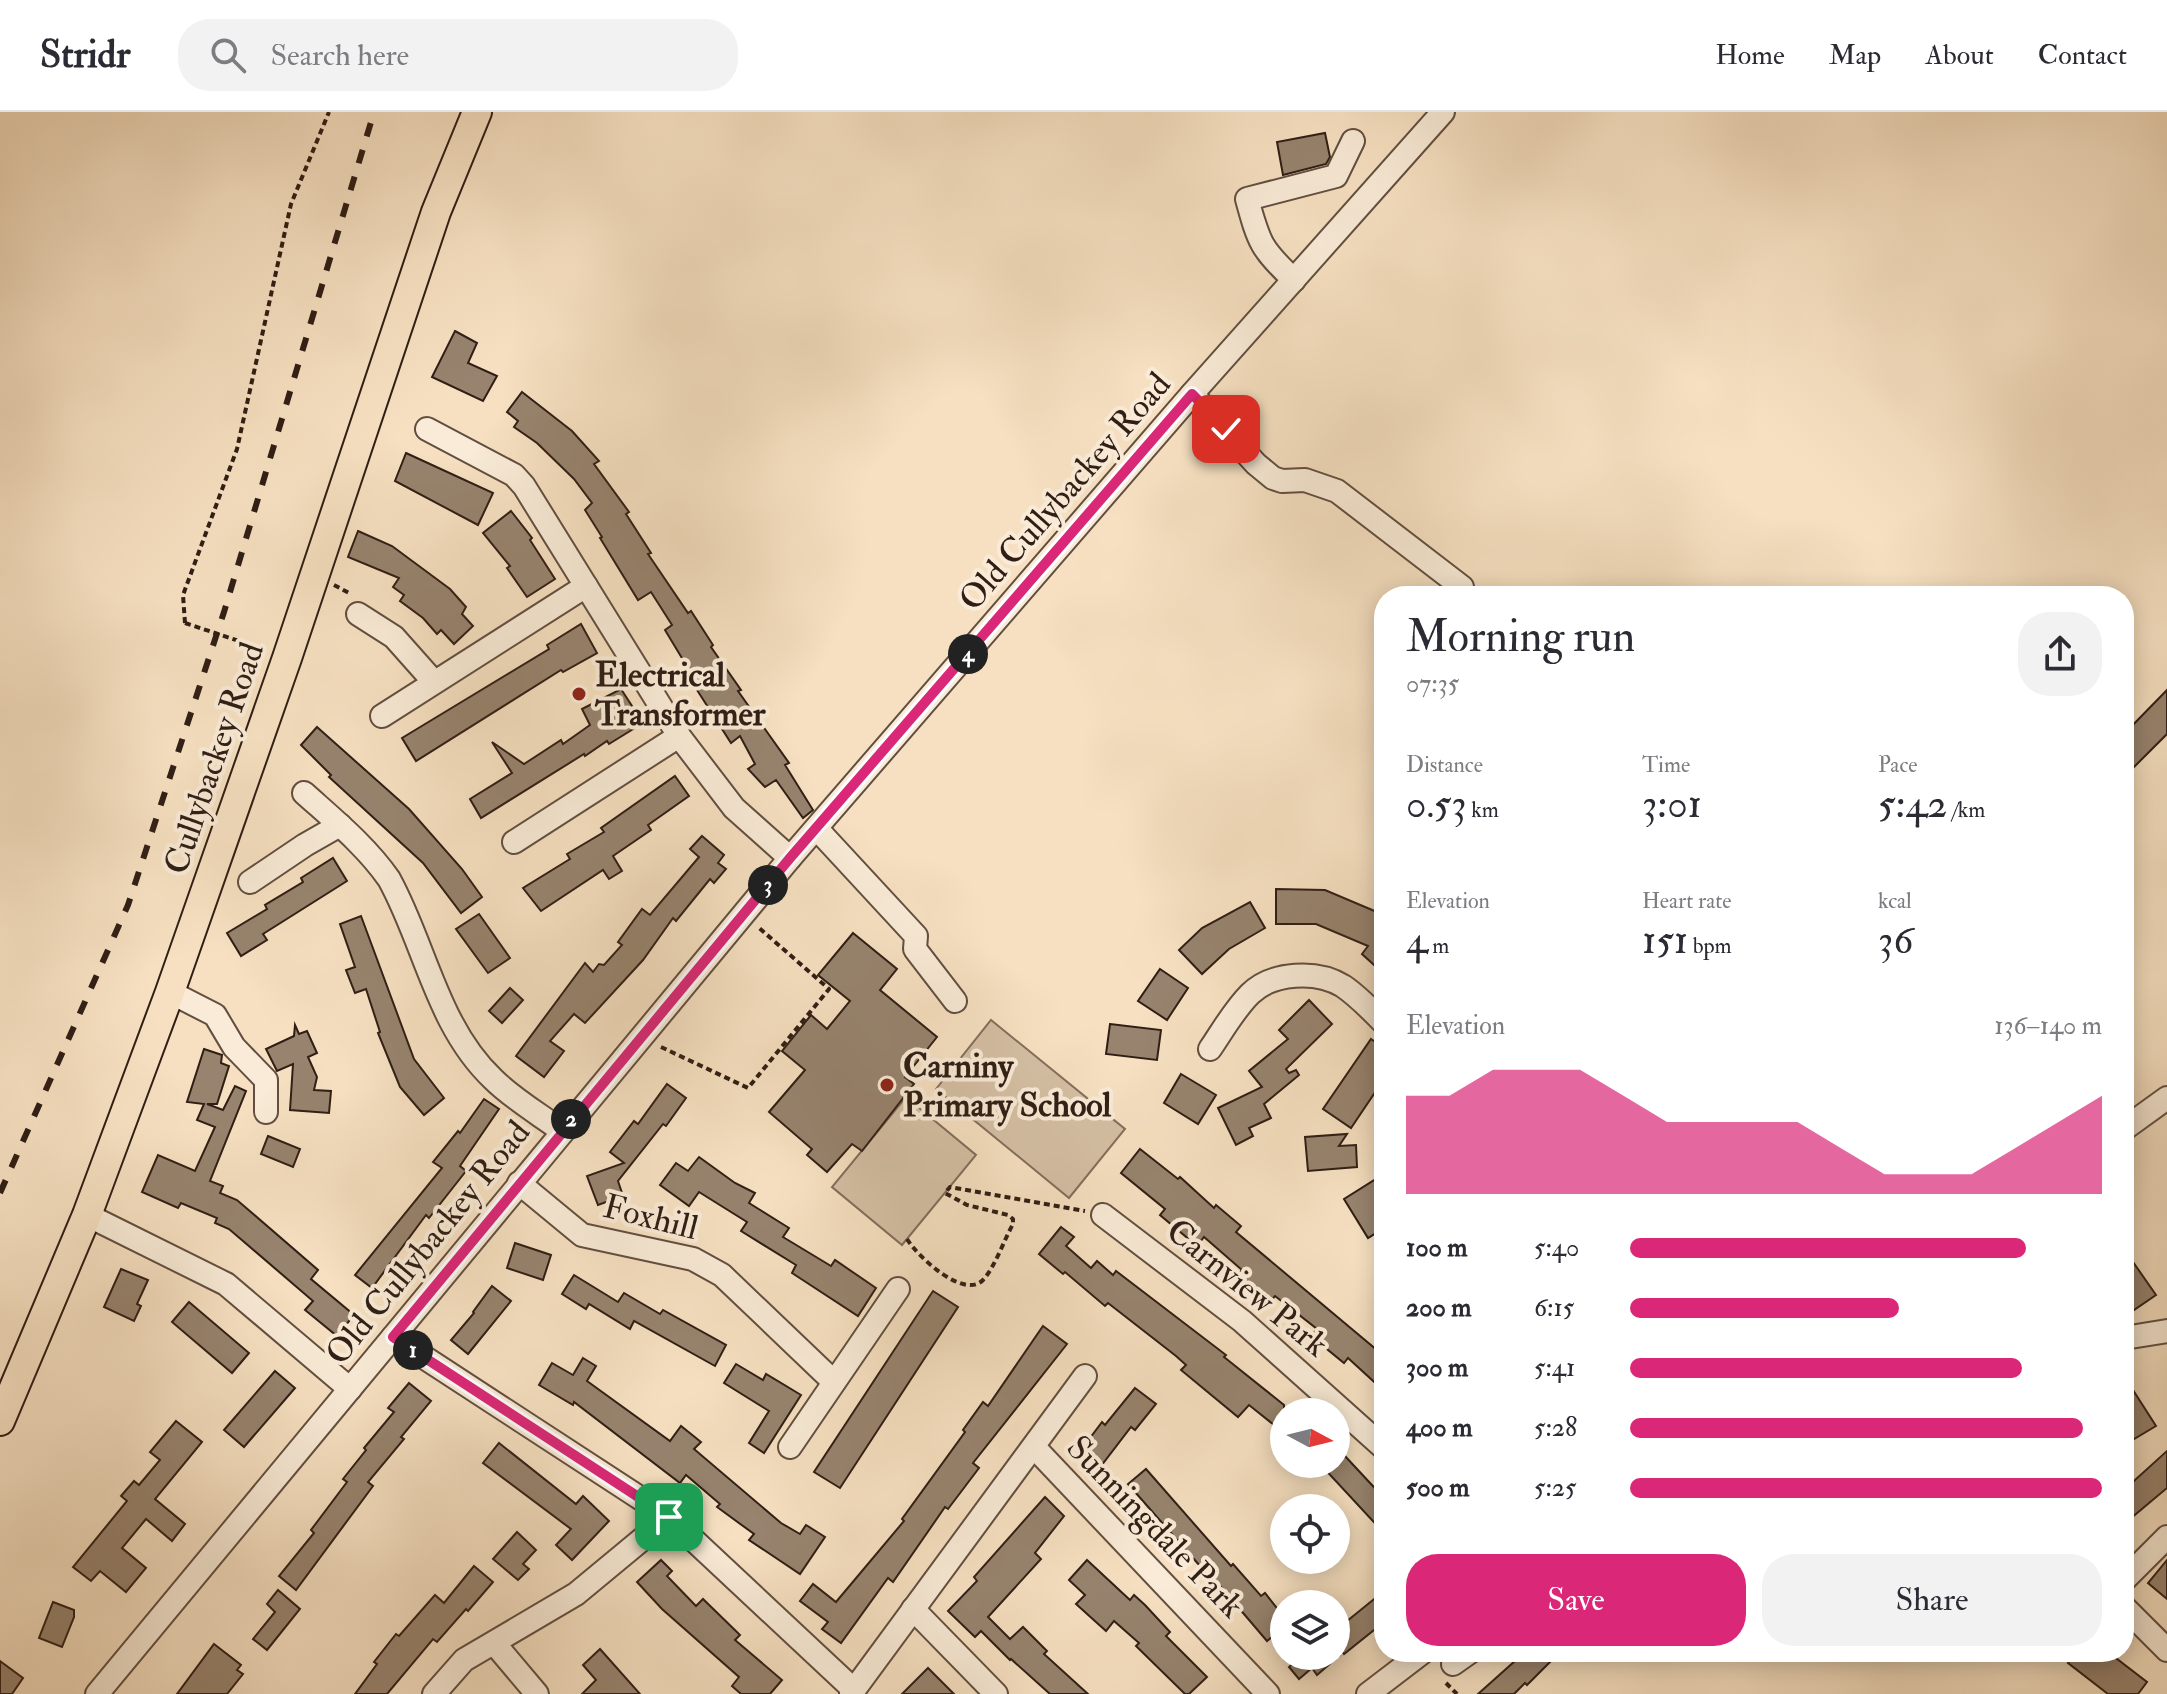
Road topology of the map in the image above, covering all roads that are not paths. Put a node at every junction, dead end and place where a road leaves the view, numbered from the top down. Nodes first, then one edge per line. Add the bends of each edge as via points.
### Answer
1 (477, 112) edge
2 (1443, 112) edge
3 (1353, 141) dead end
4 (1294, 280) junction
5 (1192, 394) junction
6 (427, 429) dead end
7 (586, 586) junction
8 (1461, 586) edge
9 (358, 614) road end
10 (434, 682) junction
11 (382, 716) dead end
12 (679, 736) junction
13 (304, 793) dead end
14 (340, 825) junction
15 (817, 829) junction
16 (514, 842) dead end
17 (790, 858) junction
18 (250, 882) dead end
19 (170, 992) junction
20 (955, 1001) dead end
21 (1374, 1014) edge
22 (1210, 1049) dead end
23 (2167, 1098) edge
24 (266, 1112) dead end
25 (2134, 1122) edge
26 (562, 1131) junction
27 (519, 1183) junction
28 (87, 1215) junction
29 (1103, 1215) road end
30 (898, 1289) dead end
31 (2167, 1331) edge
32 (2134, 1336) edge
33 (393, 1337) junction
34 (1085, 1376) dead end
35 (834, 1382) junction
36 (350, 1389) junction
37 (0, 1421) edge
38 (1374, 1439) edge
39 (790, 1447) dead end
40 (1034, 1447) junction
41 (669, 1517) junction
42 (2167, 1537) edge
43 (2134, 1570) edge
44 (913, 1609) junction
45 (2134, 1617) edge
46 (494, 1643) junction
47 (2167, 1650) edge
48 (1410, 1662) edge
49 (852, 1692) edge
50 (97, 1694) edge
51 (434, 1694) edge
52 (537, 1694) edge
53 (996, 1694) edge
54 (1268, 1694) edge
55 (1368, 1694) edge

1 - 19 main road, Cullybackey Road via 436,212
2 - 4 street, Old Cullybackey Road
3 - 4 street via 1336,176 1247,199 1258,241
4 - 5 street, Old Cullybackey Road
5 - 8 street via 1273,478 1305,480 1337,491
5 - 15 street, Old Cullybackey Road
6 - 7 street via 520,480
7 - 10 street
7 - 12 street
9 - 10 street via 394,637
10 - 11 street
12 - 16 street
12 - 17 street via 734,808
13 - 14 street
14 - 18 street
14 - 26 street via 389,879 465,1045 494,1080
15 - 17 street, Old Cullybackey Road
15 - 20 street via 916,936 915,949
17 - 26 street, Old Cullybackey Road
19 - 24 street via 215,1015 234,1047 266,1080
19 - 28 main road, Cullybackey Road
21 - 22 street via 1339,983 1288,977 1252,992
23 - 25 street
26 - 27 street, Old Cullybackey Road
27 - 33 street, Old Cullybackey Road
27 - 35 street, Foxhill via 582,1235 683,1256 722,1275
28 - 36 street via 226,1284
28 - 37 main road, Cullybackey Road
29 - 38 street, Carnview Park via 1242,1321
30 - 35 street
31 - 32 street
33 - 36 street, Old Cullybackey Road
33 - 41 street, Sunningdale Park
34 - 40 street
35 - 39 street
36 - 50 street, Old Cullybackey Road
40 - 44 street, Sunningdale Park
40 - 54 street, Sunningdale Park
41 - 46 street via 586,1586
41 - 49 street, Sunningdale Park
42 - 43 street
44 - 49 street, Sunningdale Park
44 - 53 street
45 - 47 street
46 - 51 street via 459,1663
46 - 52 street
48 - 55 street

